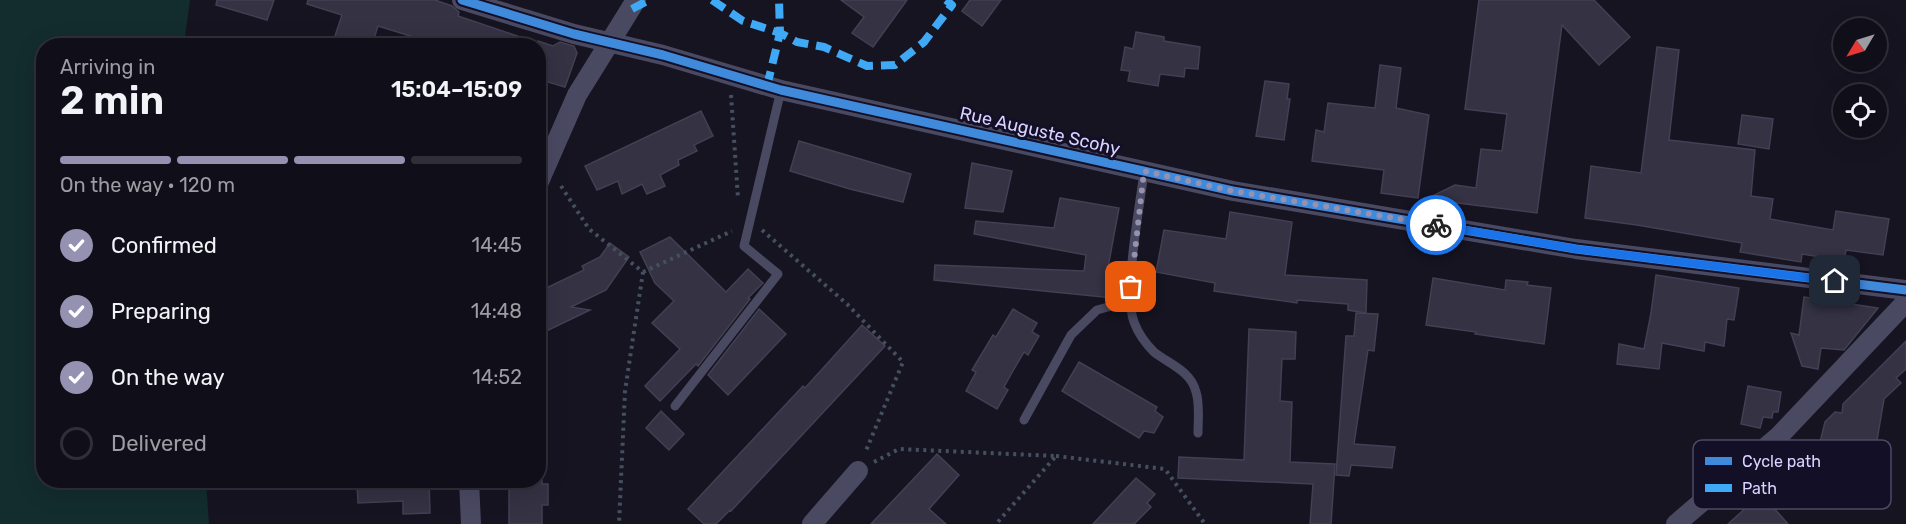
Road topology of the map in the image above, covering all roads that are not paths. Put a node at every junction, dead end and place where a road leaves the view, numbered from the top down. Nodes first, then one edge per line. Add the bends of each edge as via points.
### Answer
1 (462, 0) edge
2 (636, 0) edge
3 (611, 42) junction
4 (781, 90) junction
5 (546, 167) edge
6 (1144, 171) junction
7 (1906, 290) edge
8 (1130, 301) junction
9 (1906, 302) edge
10 (675, 406) dead end
11 (1024, 420) dead end
12 (1198, 433) dead end
13 (1774, 440) edge
14 (858, 471) road end
15 (469, 488) edge
16 (1694, 509) edge
17 (471, 524) edge
18 (812, 524) edge
19 (1676, 524) edge

1 - 3 street, Rue Auguste Scohy
2 - 3 street
3 - 4 street, Rue Auguste Scohy
3 - 5 street via 577,95
4 - 6 street, Rue Auguste Scohy
4 - 10 lane via 744,246 778,274
6 - 7 street, Rue Auguste Scohy via 1233,191 1576,249
6 - 8 lane
8 - 11 lane via 1097,310 1071,335
8 - 12 lane via 1141,338 1190,377 1197,392
9 - 13 street
14 - 18 street
15 - 17 street
16 - 19 street

